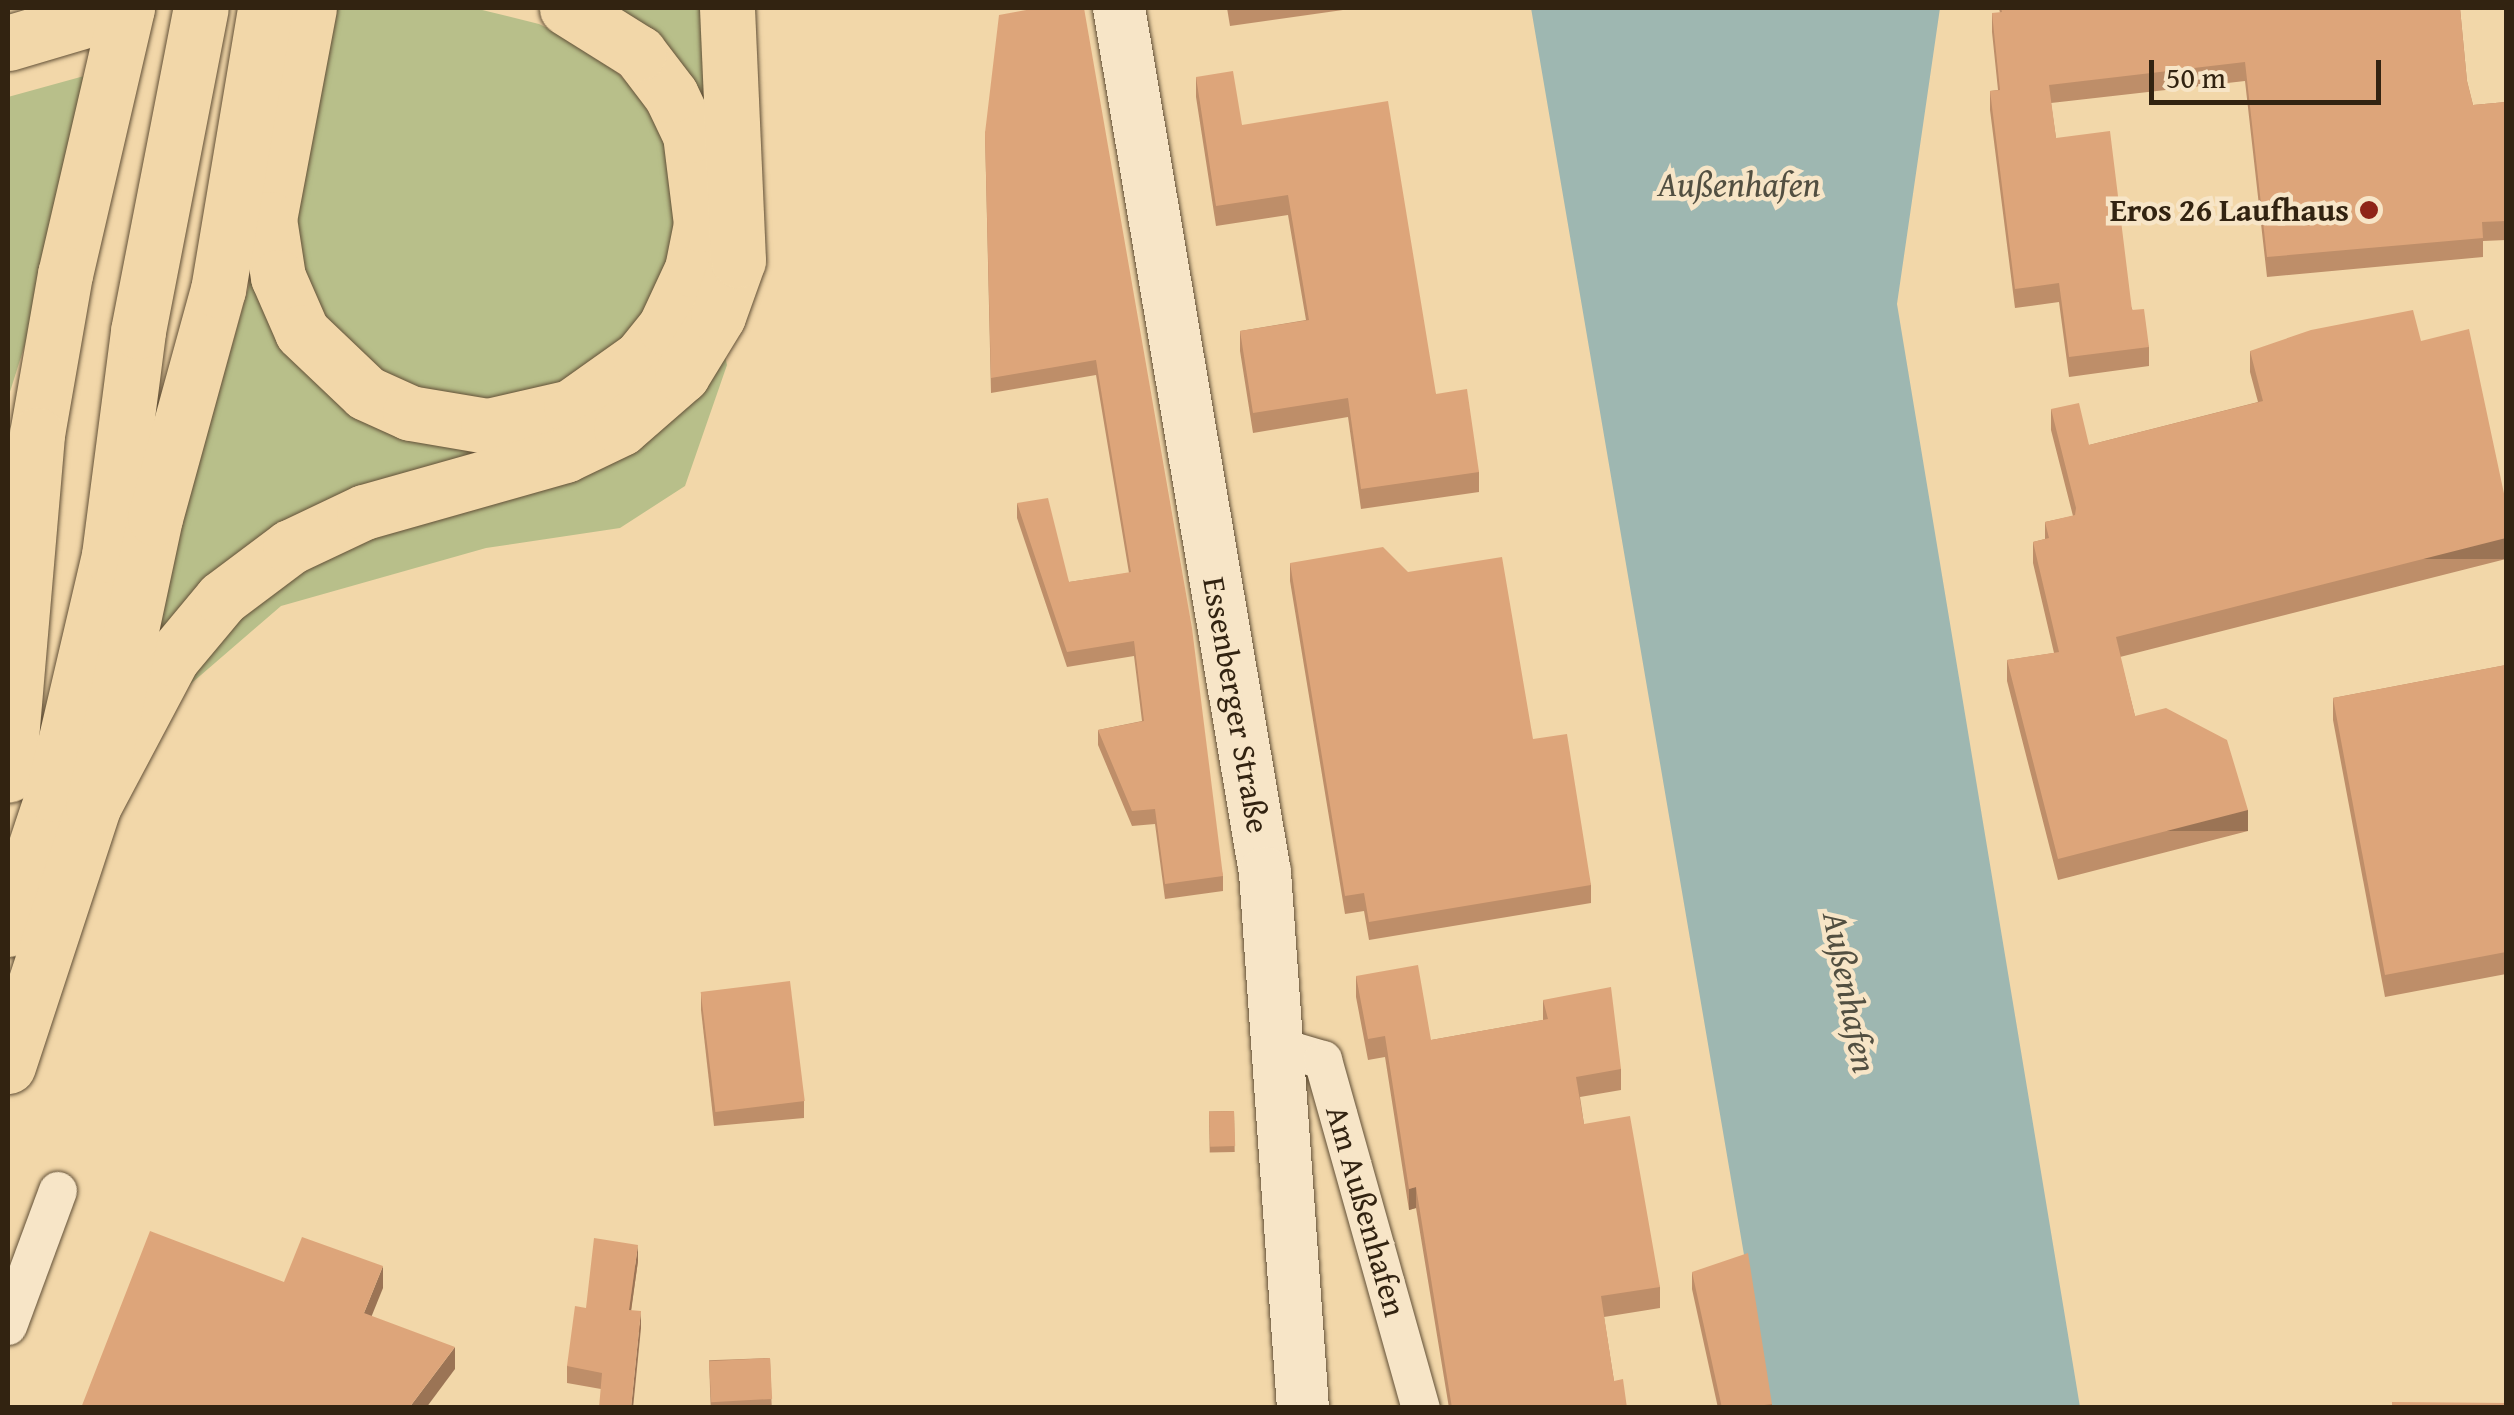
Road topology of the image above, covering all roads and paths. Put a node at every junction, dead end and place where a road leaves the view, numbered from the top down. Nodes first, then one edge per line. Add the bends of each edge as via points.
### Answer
1 (201, 8) edge
2 (265, 8) edge
3 (309, 8) edge
4 (567, 8) edge
5 (728, 8) edge
6 (1119, 8) edge
7 (111, 12) edge
8 (8, 43) edge
9 (65, 274) junction
10 (8, 443) edge
11 (8, 775) edge
12 (93, 807) junction
13 (8, 929) edge
14 (1279, 1047) junction
15 (8, 1066) edge
16 (58, 1191) dead end
17 (8, 1326) edge
18 (1303, 1408) edge
19 (1421, 1408) edge

1 - 13 highway via 138,331 109,555 54,794
2 - 12 highway via 218,290 155,518
3 - 4 highway via 269,219 278,277 302,332 366,393 410,413 488,426 571,408 640,358 665,327 692,270 701,224 690,135 671,94 639,54
5 - 12 highway via 738,260 718,316 682,376 621,428 564,455 364,512 290,548 222,598 172,658
6 - 14 street, Essenberger Straße via 1265,873
7 - 8 highway
7 - 9 highway
9 - 10 highway
9 - 11 highway via 37,436
12 - 15 highway
14 - 18 street, Essenberger Straße
14 - 19 street, Am Außenhafen via 1323,1060
16 - 17 street

